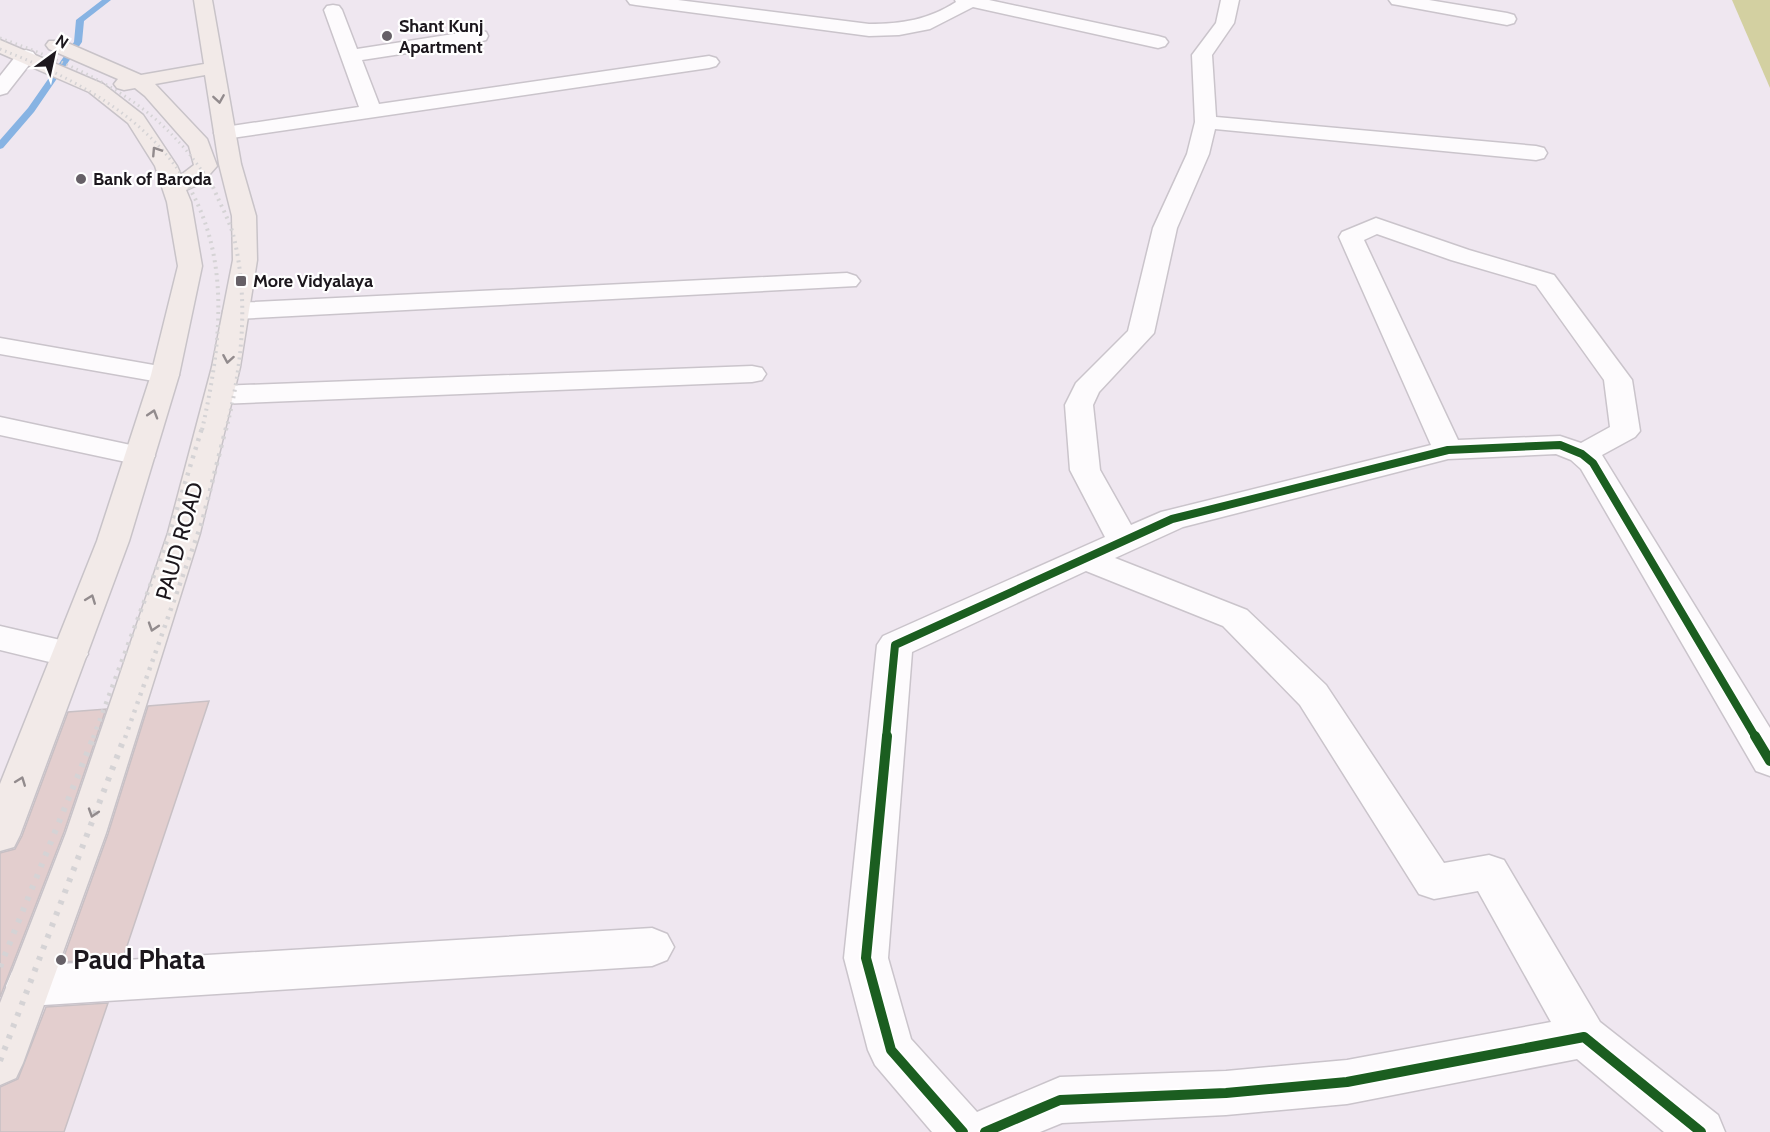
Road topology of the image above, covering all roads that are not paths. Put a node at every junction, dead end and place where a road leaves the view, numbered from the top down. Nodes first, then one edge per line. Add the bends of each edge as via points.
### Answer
1 (203, 0) edge
2 (636, 0) edge
3 (969, 0) edge
4 (1230, 0) edge
5 (1398, 0) edge
6 (333, 10) dead end
7 (1507, 19) dead end
8 (479, 36) dead end
9 (45, 40) dead end
10 (1158, 42) dead end
11 (0, 46) edge
12 (350, 56) junction
13 (33, 59) junction
14 (709, 62) dead end
15 (214, 68) junction
16 (138, 81) junction
17 (89, 84) junction
18 (0, 89) edge
19 (371, 111) junction
20 (1206, 122) junction
21 (225, 133) junction
22 (1536, 153) dead end
23 (173, 187) junction
24 (847, 281) dead end
25 (236, 311) junction
26 (0, 346) edge
27 (752, 374) dead end
28 (165, 375) junction
29 (219, 395) junction
30 (0, 426) edge
31 (1448, 450) junction
32 (1582, 454) junction
33 (140, 456) junction
34 (1123, 541) junction
35 (1085, 558) junction
36 (0, 638) edge
37 (70, 654) junction
38 (1770, 761) edge
39 (0, 835) edge
40 (652, 947) dead end
41 (28, 986) junction
42 (1584, 1037) junction
43 (0, 1063) edge
44 (963, 1132) edge
45 (985, 1132) edge
46 (1701, 1132) edge

1 - 15 main road, PAUD ROAD
2 - 3 street via 896,31 947,16
3 - 10 street
4 - 20 street via 1225,23 1202,54
5 - 7 street
6 - 12 street
8 - 12 street
9 - 16 main road
11 - 13 main road
12 - 19 street
13 - 17 main road
13 - 18 street
14 - 19 street
15 - 16 main road
15 -> 21 main road, PAUD ROAD
16 - 17 main road
16 - 23 main road via 199,144 207,166 194,178
23 -> 17 main road via 166,166 136,119
19 - 21 street
20 - 22 street
20 - 34 street via 1198,154 1165,228 1141,333 1086,389 1079,405 1085,470
21 - 25 main road, PAUD ROAD via 244,216 245,260
23 - 28 main road via 190,266
24 - 25 street
25 -> 29 main road, PAUD ROAD
26 - 28 street
27 - 29 street
33 -> 28 main road
29 -> 41 main road, PAUD ROAD via 182,539 86,833
30 - 33 street
31 - 32 street via 1560,445
31 - 32 street via 1351,237 1376,225 1545,280 1618,380 1625,431
31 - 34 street via 1172,519
32 - 38 street via 1593,464
37 -> 33 main road
34 - 35 street
35 - 42 street via 1235,618 1313,695 1434,882 1490,872
35 - 44 street via 895,645 866,958 891,1050
36 - 37 street
39 -> 37 main road
40 - 41 street
41 - 43 main road, PAUD ROAD
42 - 45 street via 1347,1082 1226,1093 1060,1100
42 - 46 street

